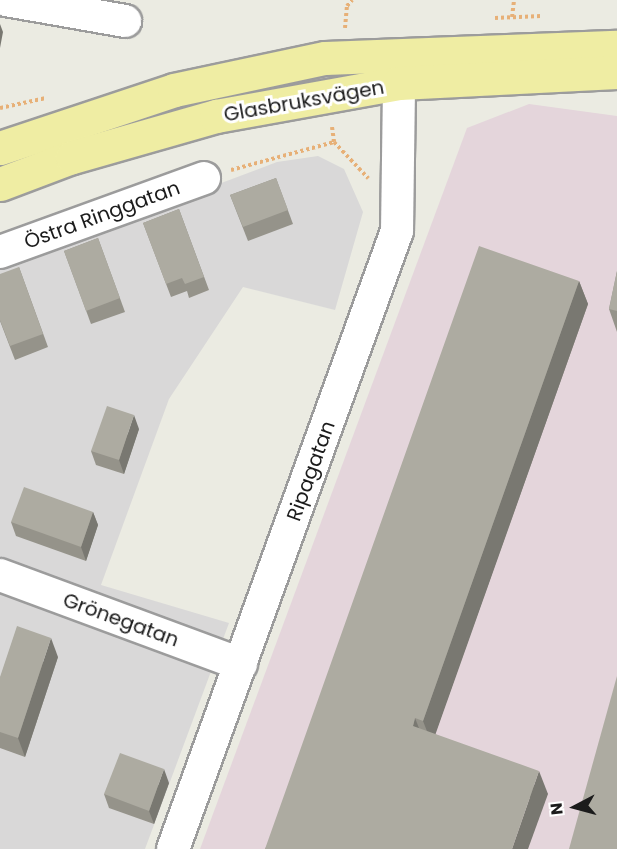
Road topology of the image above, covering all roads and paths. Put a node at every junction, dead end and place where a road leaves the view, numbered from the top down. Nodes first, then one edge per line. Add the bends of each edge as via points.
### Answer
1 (6, 0) edge
2 (352, 0) edge
3 (514, 0) edge
4 (512, 17) dead end
5 (125, 21) dead end
6 (345, 29) dead end
7 (617, 47) edge
8 (617, 72) edge
9 (399, 83) junction
10 (328, 96) junction
11 (334, 142) junction
12 (0, 148) edge
13 (204, 178) joint
14 (369, 180) dead end
15 (0, 184) edge
16 (0, 252) edge
17 (0, 575) edge
18 (242, 664) junction
19 (173, 849) edge

1 - 5 street
2 - 6 path
3 - 4 path
7 - 12 main road, Glasbruksvägen via 325,58 174,90
8 - 9 main road, Glasbruksvägen
9 - 10 main road, Glasbruksvägen
9 - 18 street, Ripagatan via 397,231
10 - 11 path
10 - 15 main road, Glasbruksvägen via 216,116 72,157
11 - 13 path
11 - 14 path
13 - 16 street, Östra Ringgatan
17 - 18 street, Grönegatan
18 - 19 street, Ripagatan

